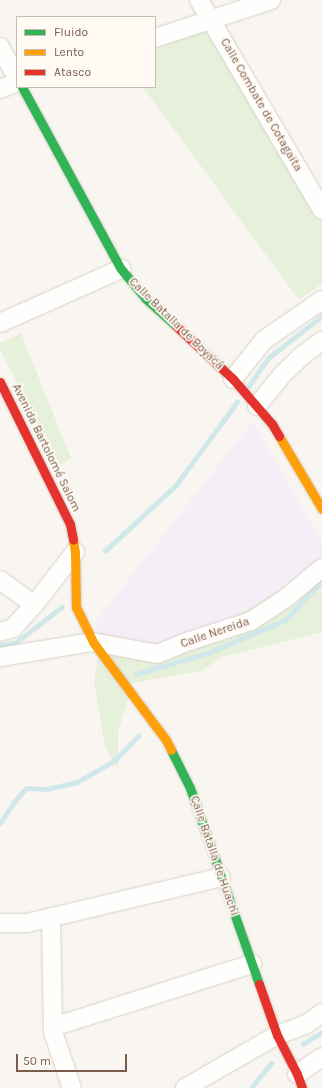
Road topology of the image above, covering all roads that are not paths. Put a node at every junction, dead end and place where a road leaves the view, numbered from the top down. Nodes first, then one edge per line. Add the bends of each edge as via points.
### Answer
1 (199, 0) edge
2 (271, 0) edge
3 (211, 20) junction
4 (156, 38) edge
5 (0, 47) edge
6 (16, 76) edge
7 (16, 82) edge
8 (0, 88) edge
9 (23, 88) edge
10 (322, 210) edge
11 (121, 269) junction
12 (322, 300) edge
13 (0, 322) edge
14 (322, 341) edge
15 (233, 379) junction
16 (0, 382) edge
17 (257, 406) junction
18 (322, 509) edge
19 (75, 552) junction
20 (322, 568) edge
21 (0, 580) edge
22 (34, 605) junction
23 (0, 632) edge
24 (93, 642) junction
25 (0, 657) edge
26 (221, 877) junction
27 (51, 917) junction
28 (0, 923) edge
29 (252, 964) junction
30 (322, 1013) edge
31 (53, 1027) junction
32 (277, 1035) junction
33 (322, 1057) edge
34 (299, 1081) edge
35 (72, 1088) edge
36 (186, 1088) edge

1 - 3 street, Calle Combate de Cotagaita
2 - 3 street
3 - 4 street
3 - 10 street, Calle Combate de Cotagaita
5 - 6 street
7 - 8 street
9 - 11 street, Calle Batalla de Boyacá
11 - 13 street
11 - 15 street, Calle Batalla de Boyacá via 146,299
12 - 15 street via 264,340
14 - 17 street via 304,354
15 - 17 street, Calle Batalla de Boyacá
16 - 19 street, Avenida Bartolomé Salom via 70,524
17 - 18 street, Calle Batalla de Boyacá via 272,424
19 - 22 street
19 - 24 street, Avenida Bartolomé Salom via 76,607
20 - 24 street, Calle Nereida via 286,598 252,621 157,654
21 - 22 street
22 - 23 street via 13,628
24 - 25 street, Calle Nereida
24 - 26 street, Calle Batalla de Huachi via 166,740 190,788
26 - 27 street
26 - 29 street, Calle Batalla de Huachi
27 - 28 street via 27,923
27 - 31 street
29 - 31 street
29 - 32 street, Calle Batalla de Huachi
30 - 32 street via 305,1025
31 - 35 street
32 - 34 street, Calle Batalla de Huachi
32 - 36 street
33 - 34 street

